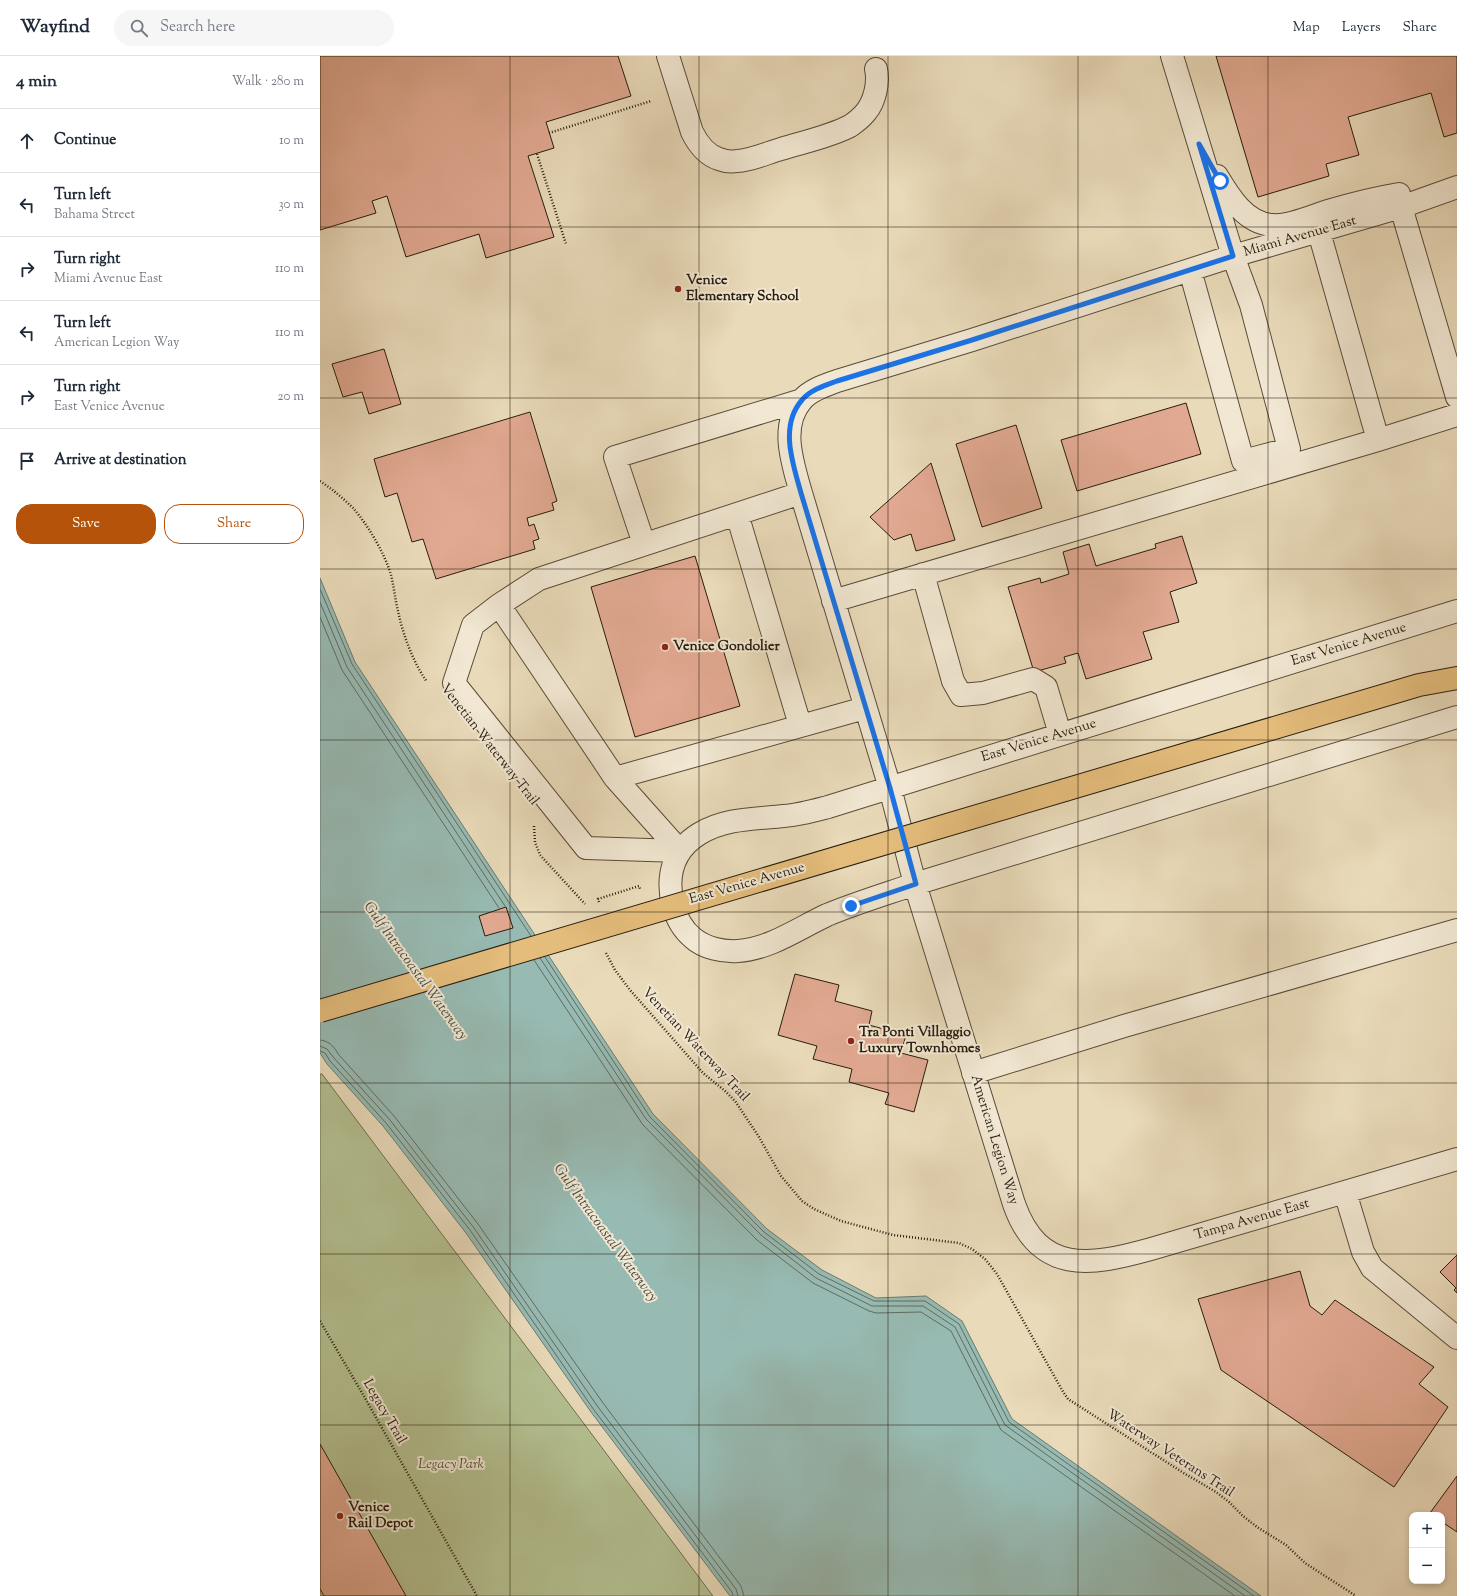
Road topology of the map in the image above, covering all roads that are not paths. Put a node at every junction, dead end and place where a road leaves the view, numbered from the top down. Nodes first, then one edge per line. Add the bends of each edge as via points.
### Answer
1 (668, 56) edge
2 (1172, 56) edge
3 (876, 69) dead end
4 (1199, 144) junction
5 (1457, 183) edge
6 (1457, 187) edge
7 (1401, 207) junction
8 (1319, 232) junction
9 (1233, 256) junction
10 (1190, 270) junction
11 (1457, 397) edge
12 (802, 400) junction
13 (1457, 415) edge
14 (1378, 440) junction
15 (801, 493) junction
16 (737, 514) junction
17 (644, 544) junction
18 (923, 574) junction
19 (833, 601) junction
20 (499, 605) junction
21 (1457, 611) edge
22 (1457, 667) edge
23 (1457, 678) edge
24 (1419, 685) junction
25 (865, 708) junction
26 (1457, 717) edge
27 (800, 725) junction
28 (1060, 734) junction
29 (615, 778) junction
30 (890, 788) junction
31 (680, 851) junction
32 (916, 884) junction
33 (1457, 930) edge
34 (320, 1011) edge
35 (974, 1073) junction
36 (1457, 1160) edge
37 (1345, 1192) junction
38 (1046, 1250) joint
39 (1457, 1338) edge

1 - 3 street via 692,132 699,145 719,159 736,161 833,133 851,125 870,105 876,83
2 - 4 street
4 - 5 street via 1231,199 1258,221 1271,225 1284,224 1390,195
4 - 9 street
6 - 7 street, Miami Avenue East
7 - 8 street, Miami Avenue East
7 - 11 street
8 - 9 street, Miami Avenue East
8 - 14 street
9 - 10 street, Miami Avenue East
9 - 10 street via 1251,305 1289,449 1243,461
10 - 12 street, Miami Avenue East via 837,381
12 - 15 street, American Legion Way via 795,410 790,436 790,451
12 - 17 street via 615,457
13 - 14 street
14 - 18 street
15 - 16 street
15 - 19 street, American Legion Way
16 - 17 street
16 - 27 street
17 - 20 street via 538,579
18 - 19 street
18 - 28 street via 953,681 961,695 983,693 1033,679 1046,686
19 - 25 street, American Legion Way
20 - 29 street
20 - 31 street via 473,625 454,683 586,848
21 - 28 street, East Venice Avenue
22 - 24 main road, East Venice Avenue
23 - 24 main road, East Venice Avenue
24 - 34 main road, East Venice Avenue, bridge
25 - 27 street
25 - 30 street, American Legion Way
26 - 32 street, East Venice Avenue
27 - 29 street
28 - 30 street, East Venice Avenue
29 - 31 street
30 - 31 street, East Venice Avenue via 807,813 725,823 698,834
30 - 32 street, American Legion Way
31 - 32 street, East Venice Avenue via 672,866 670,882 676,916 686,931 700,943 714,949 731,951 769,944 829,915
32 - 35 street, American Legion Way
33 - 35 street via 1124,1026
35 - 38 street, American Legion Way via 1017,1213 1030,1236
36 - 37 street, Tampa Avenue East
37 - 38 street, Tampa Avenue East via 1109,1259 1068,1260
37 - 39 street via 1363,1252 1372,1268

